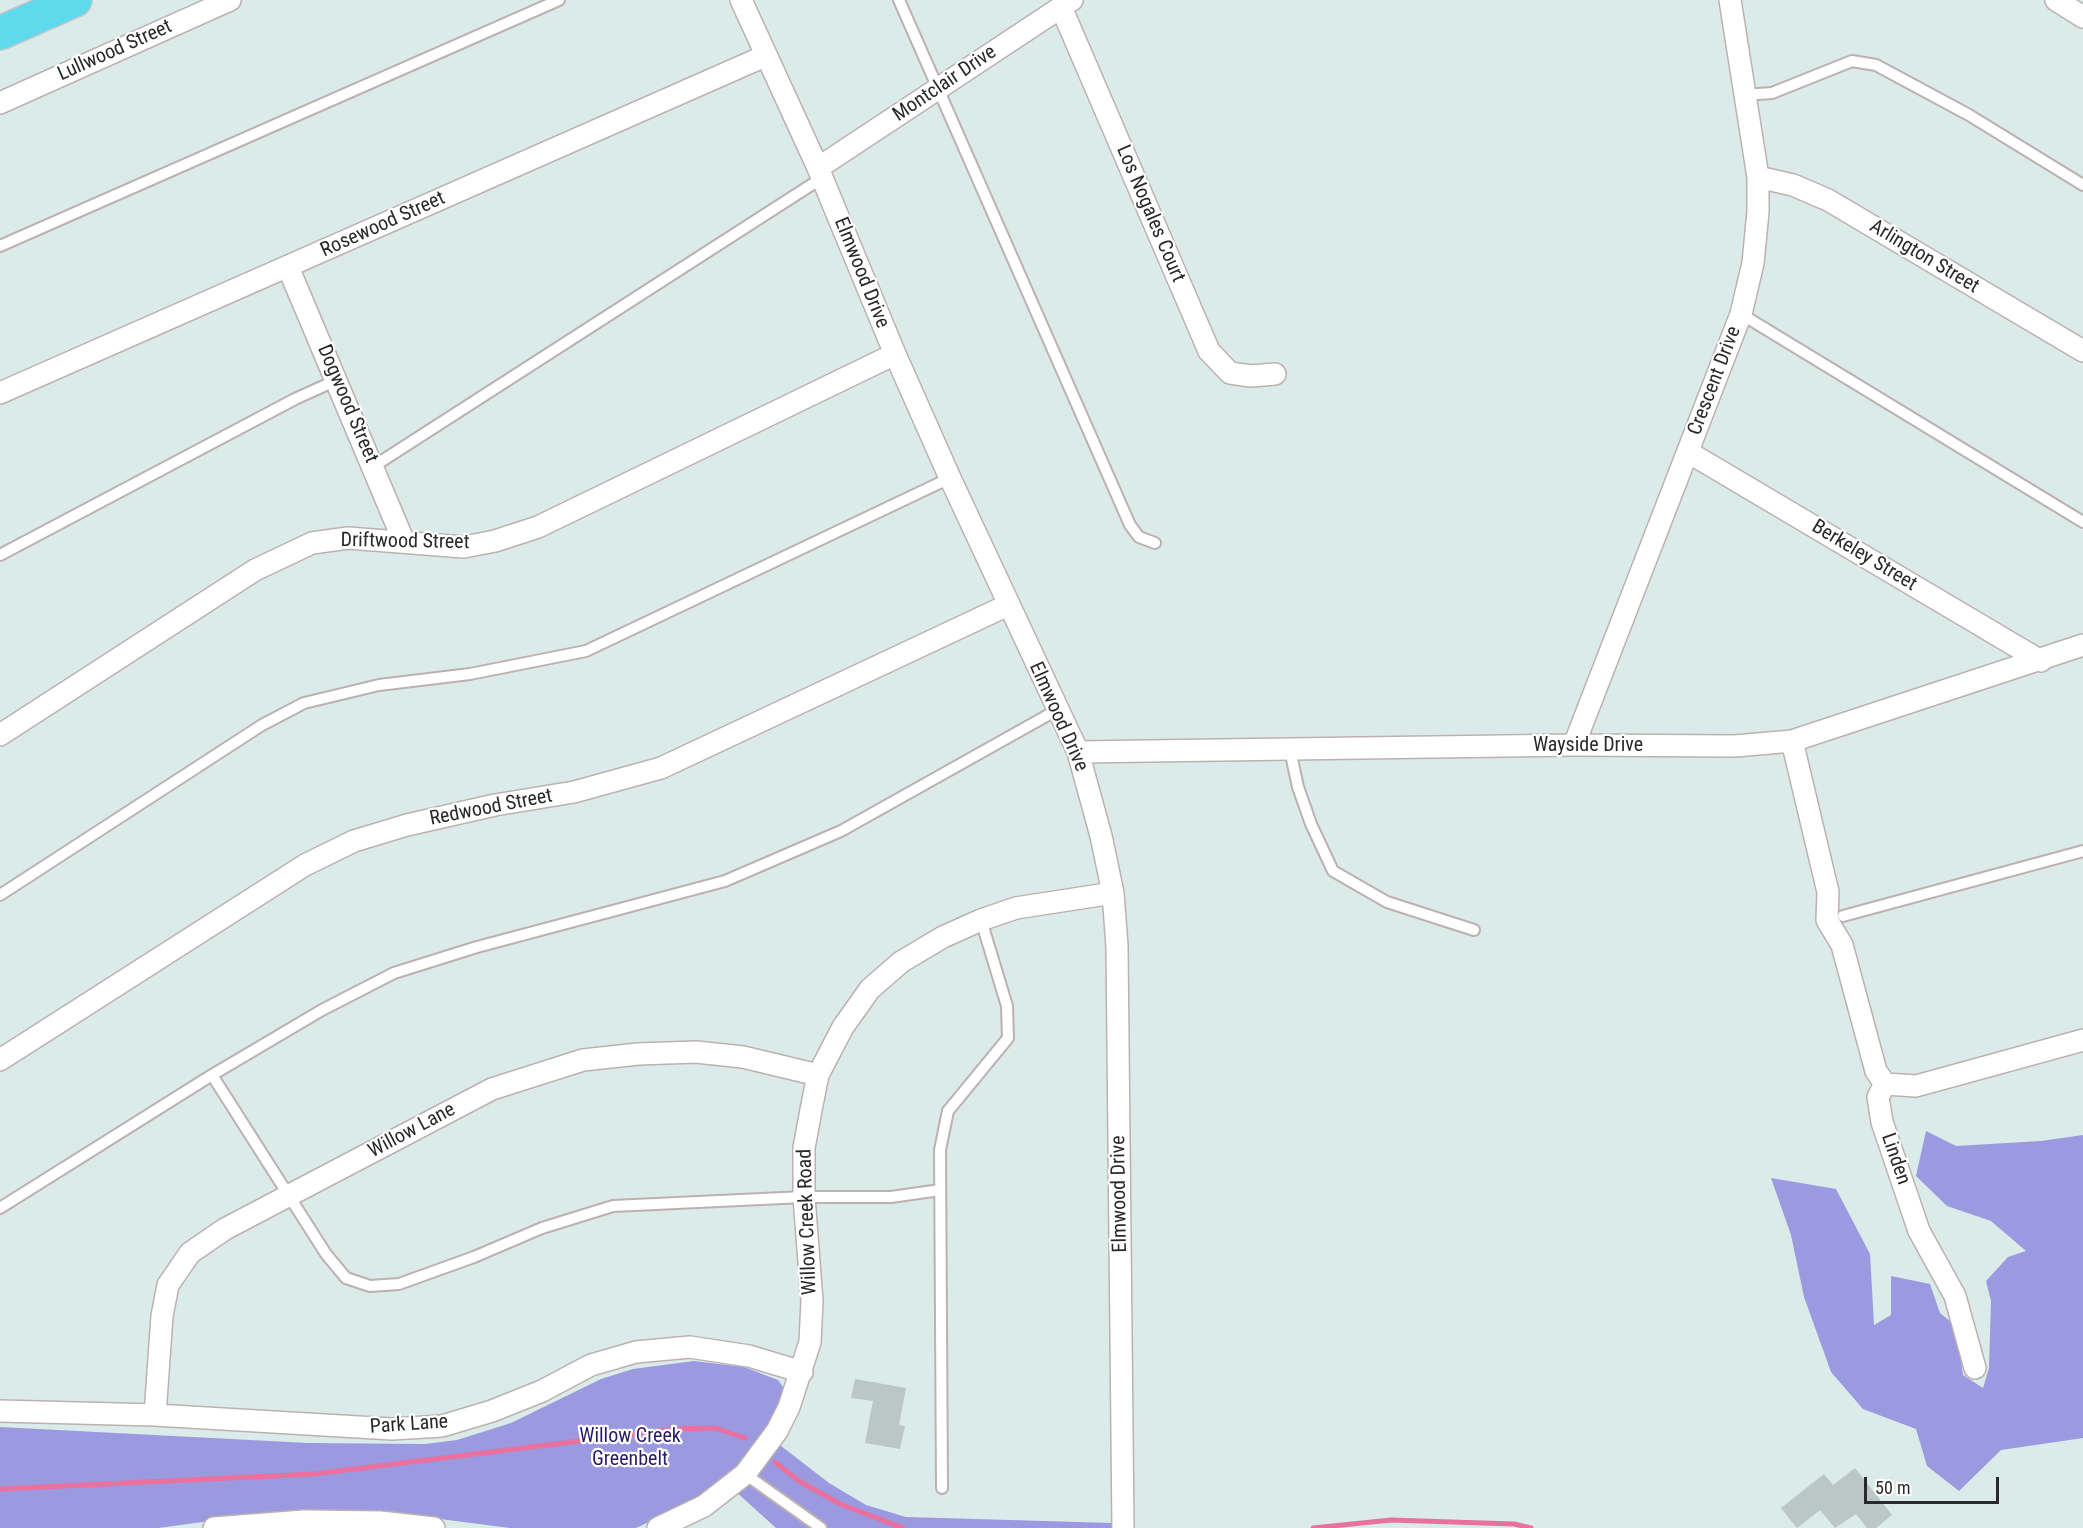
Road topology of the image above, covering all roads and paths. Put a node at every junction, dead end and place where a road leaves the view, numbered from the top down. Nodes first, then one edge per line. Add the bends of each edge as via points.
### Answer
1 (75, 0) edge
2 (230, 0) edge
3 (559, 0) edge
4 (741, 0) edge
5 (899, 0) edge
6 (1730, 0) edge
7 (2056, 0) edge
8 (1066, 3) edge
9 (2083, 17) edge
10 (0, 33) edge
11 (765, 56) junction
12 (937, 89) junction
13 (1744, 95) junction
14 (0, 103) edge
15 (820, 173) junction
16 (1758, 177) junction
17 (2083, 185) edge
18 (0, 246) edge
19 (288, 267) junction
20 (1741, 314) junction
21 (2083, 351) edge
22 (895, 354) junction
23 (1275, 374) dead end
24 (337, 380) junction
25 (0, 393) edge
26 (1688, 452) junction
27 (374, 466) junction
28 (950, 478) junction
29 (2083, 522) edge
30 (404, 542) junction
31 (1155, 543) dead end
32 (0, 555) edge
33 (1008, 605) junction
34 (2083, 645) edge
35 (2041, 661) junction
36 (1057, 710) junction
37 (0, 735) edge
38 (1792, 741) junction
39 (1574, 745) junction
40 (1290, 750) junction
41 (1077, 752) junction
42 (2083, 851) edge
43 (1828, 892) junction
44 (1113, 893) junction
45 (0, 895) edge
46 (1843, 916) junction
47 (981, 920) junction
48 (1474, 930) dead end
49 (1842, 945) junction
50 (2083, 1040) edge
51 (0, 1060) edge
52 (212, 1075) junction
53 (818, 1075) junction
54 (1885, 1084) junction
55 (940, 1190) junction
56 (289, 1196) junction
57 (804, 1197) junction
58 (0, 1208) edge
59 (1974, 1368) dead end
60 (802, 1372) junction
61 (0, 1411) edge
62 (155, 1415) junction
63 (745, 1474) junction
64 (942, 1488) dead end
65 (214, 1528) edge
66 (434, 1528) edge
67 (658, 1528) edge
68 (821, 1528) edge
69 (1123, 1528) edge

1 - 10 main road
2 - 14 street, Lullwood Street
3 - 18 lane
4 - 11 street, Elmwood Drive
5 - 12 lane
6 - 13 street, Crescent Drive
7 - 9 street
8 - 12 street, Montclair Drive
8 - 23 street, Los Nogales Court via 1209,351 1230,373
11 - 15 street, Elmwood Drive
11 - 19 street, Rosewood Street
12 - 15 street, Montclair Drive
12 - 31 lane via 1130,525 1139,537
13 - 16 street, Crescent Drive
13 - 17 lane via 1772,93 1852,61 1876,65 1969,115
15 - 22 street, Elmwood Drive
15 - 27 lane
16 - 20 street, Crescent Drive via 1753,263
16 - 21 street, Arlington Street via 1793,185 1828,200
19 - 24 street, Dogwood Street
19 - 25 street, Rosewood Street
20 - 26 street, Crescent Drive
20 - 29 lane
22 - 28 street, Elmwood Drive
22 - 30 street, Driftwood Street via 537,527 464,547
24 - 27 street, Dogwood Street
24 - 32 lane
26 - 35 street, Berkeley Street
26 - 39 street, Crescent Drive
27 - 30 street, Dogwood Street
28 - 33 street, Elmwood Drive
28 - 45 lane via 586,651 470,674 380,685 304,703 262,725
30 - 37 street, Driftwood Street via 348,538 312,543 255,570
33 - 36 street, Elmwood Drive
33 - 51 street, Redwood Street via 661,768 574,792 407,825 354,841 305,865
34 - 35 street, Wayside Drive
35 - 38 street, Wayside Drive
36 - 41 street, Elmwood Drive
36 - 52 lane via 841,831 725,880 477,947 393,974 322,1010
38 - 39 street, Wayside Drive via 1735,746
38 - 43 street
39 - 40 street, Wayside Drive
40 - 41 street, Wayside Drive
40 - 48 lane via 1311,824 1333,871 1387,902
41 - 44 street, Elmwood Drive
42 - 46 lane
43 - 46 street
43 - 49 street via 1827,920
44 - 47 street, Willow Creek Road via 1016,908
44 - 69 street, Elmwood Drive via 1117,946
46 - 49 street
47 - 53 street, Willow Creek Road via 901,962 870,989 843,1026
47 - 55 lane via 1007,1006 1008,1038 948,1111 939,1150
49 - 54 street via 1876,1071
50 - 54 street via 1916,1086
52 - 56 lane
52 - 58 lane
53 - 56 street, Willow Lane via 743,1057 696,1052 583,1060 492,1089
53 - 57 street, Willow Creek Road via 804,1148
54 - 59 street, Linden via 1878,1097 1882,1122 1919,1231 1955,1296
55 - 57 lane via 891,1197
55 - 64 lane
56 - 57 lane via 346,1278 370,1286 399,1284 542,1228 613,1206
56 - 62 street, Willow Lane via 225,1229 190,1253 168,1285
57 - 60 street, Willow Creek Road via 812,1301 810,1342
60 - 62 street, Park Lane via 749,1356 690,1347 636,1352 591,1365 522,1399 442,1426 343,1428
60 - 63 street, Willow Creek Road via 777,1431
61 - 62 street, Park Lane
63 - 67 street, Willow Creek Road via 704,1506
63 - 68 lane
65 - 66 street via 304,1521 380,1521

